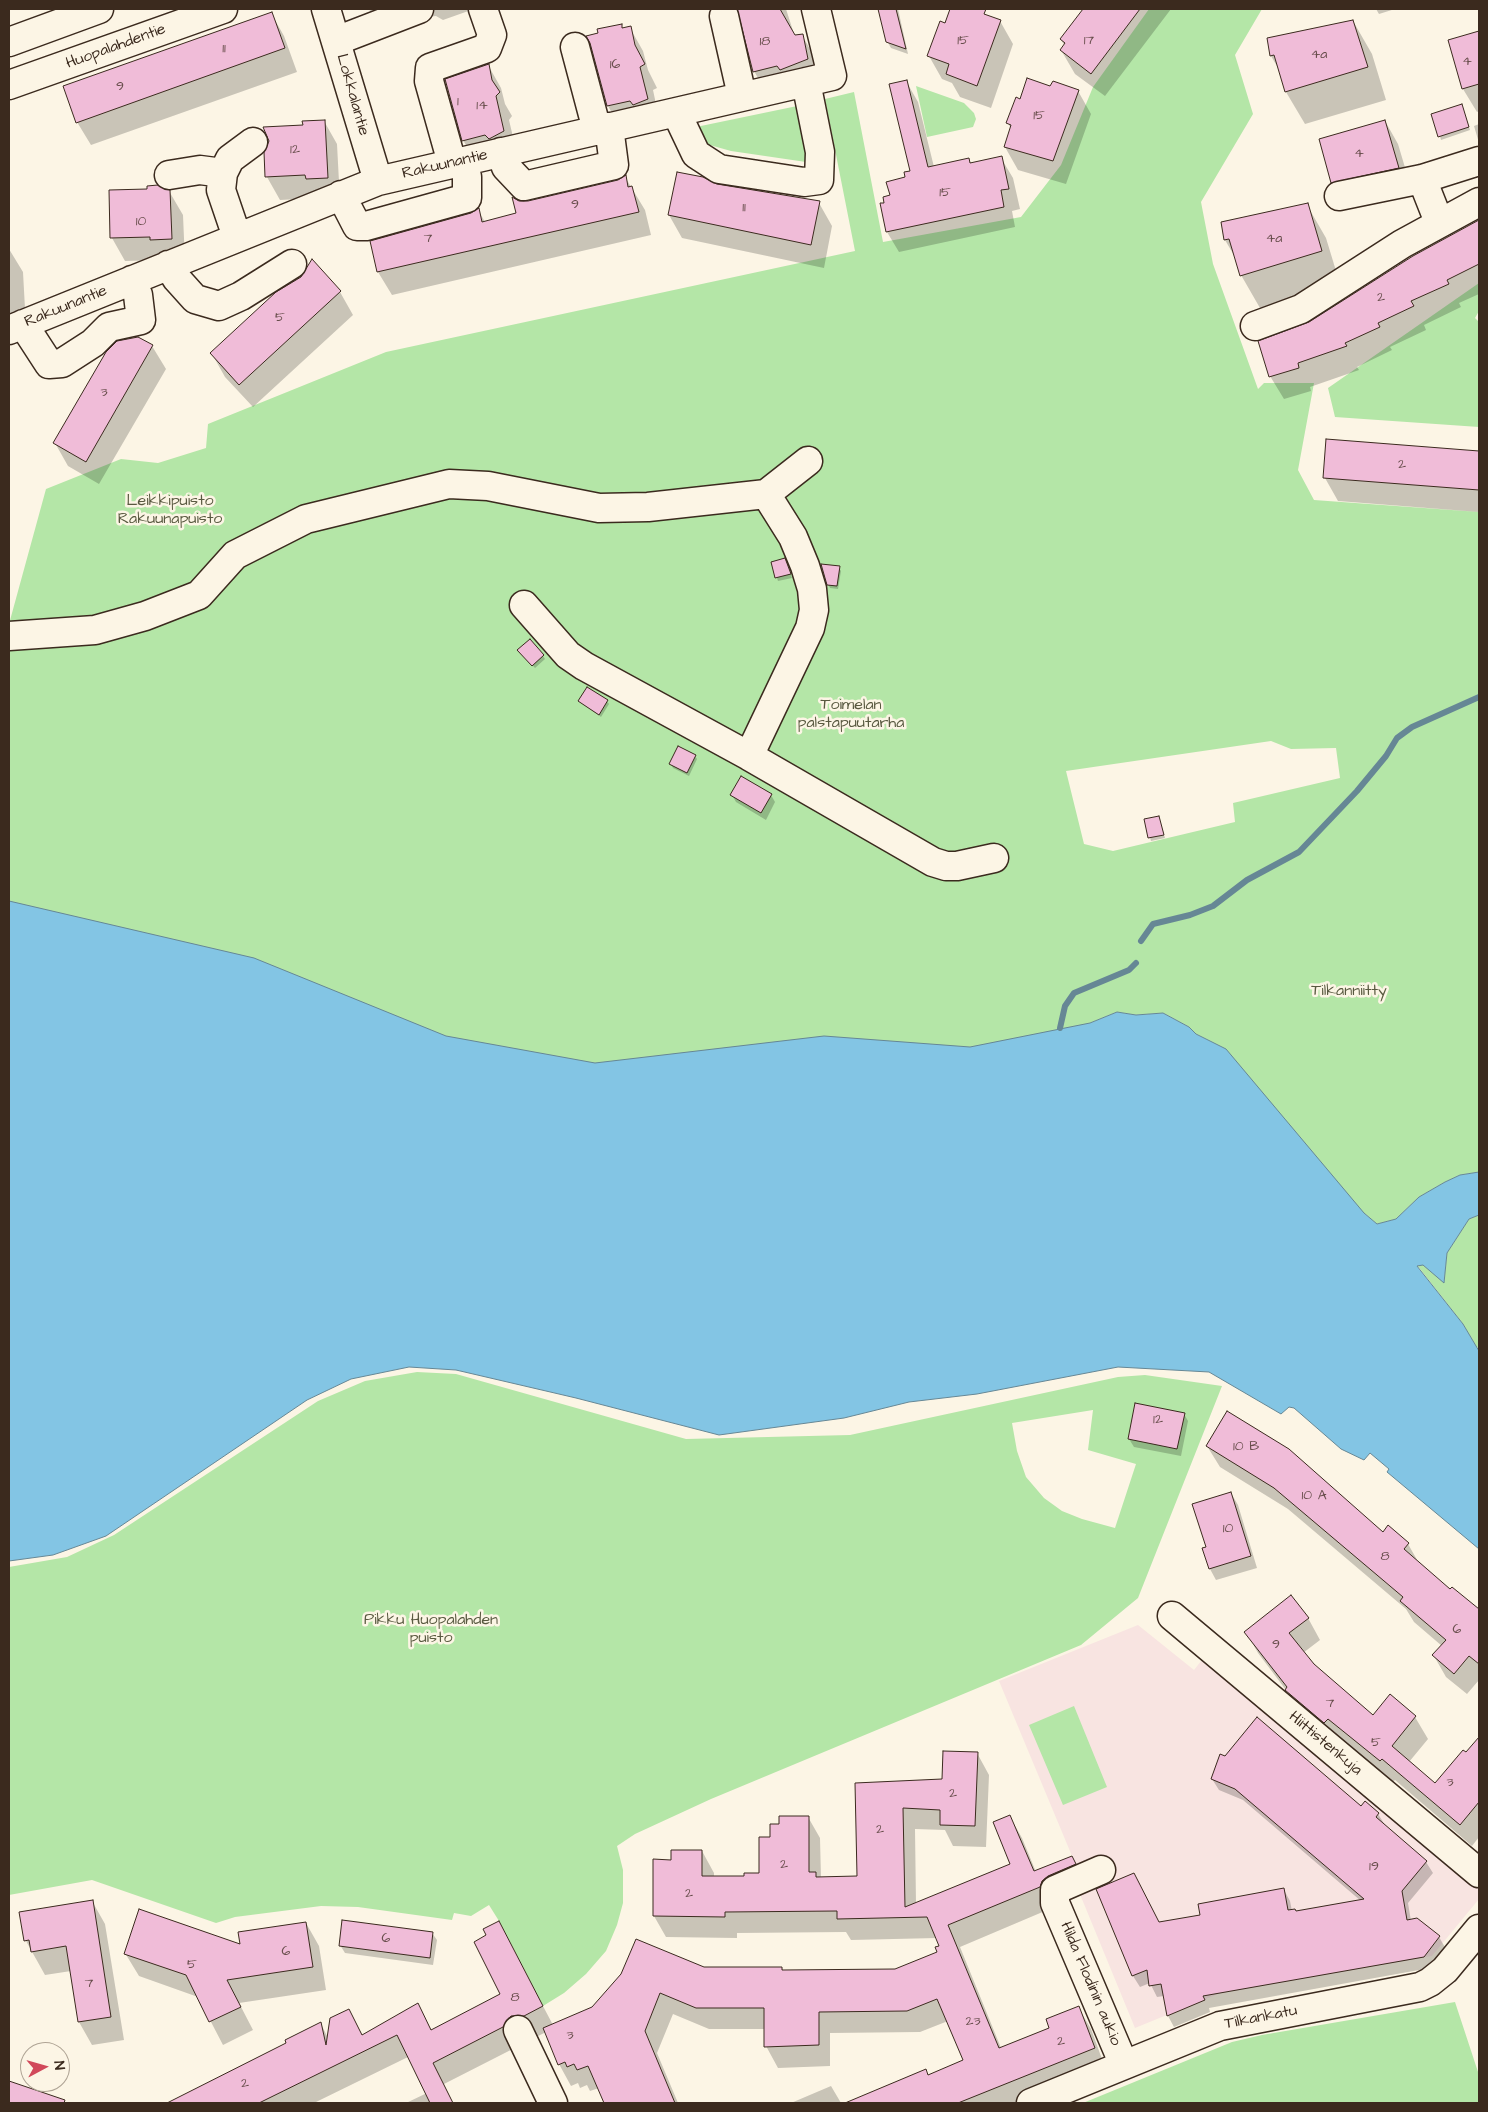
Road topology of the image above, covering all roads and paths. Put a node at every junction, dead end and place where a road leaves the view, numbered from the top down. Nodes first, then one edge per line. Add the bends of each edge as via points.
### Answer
1 (99, 9) edge
2 (223, 9) edge
3 (326, 9) edge
4 (419, 9) edge
5 (483, 9) edge
6 (816, 9) edge
7 (724, 16) dead end
8 (336, 41) junction
9 (9, 42) edge
10 (575, 47) dead end
11 (806, 82) junction
12 (9, 85) edge
13 (742, 96) junction
14 (676, 112) junction
15 (603, 128) junction
16 (253, 142) dead end
17 (501, 152) junction
18 (1479, 161) edge
19 (458, 162) junction
20 (223, 173) junction
21 (169, 175) dead end
22 (1422, 179) junction
23 (378, 181) junction
24 (341, 196) junction
25 (1339, 196) dead end
26 (1479, 202) edge
27 (1439, 222) junction
28 (237, 237) junction
29 (292, 264) dead end
30 (168, 265) junction
31 (132, 280) junction
32 (1255, 326) dead end
33 (16, 327) edge
34 (808, 461) dead end
35 (766, 494) junction
36 (524, 604) dead end
37 (9, 636) edge
38 (749, 756) junction
39 (994, 858) dead end
40 (1172, 1616) dead end
41 (1101, 1870) dead end
42 (1479, 1873) edge
43 (1479, 1929) edge
44 (518, 2030) dead end
45 (1124, 2065) junction
46 (553, 2103) edge
47 (1031, 2103) edge

1 - 9 street
2 - 12 street, Huopalahdentie
3 - 8 street, Lokkalantie
4 - 8 street
5 - 19 street via 492,35 487,48 430,68 429,81
6 - 11 street, Rakuunantie via 832,76
7 - 13 street
8 - 23 street, Lokkalantie
10 - 15 street
11 - 13 street, Rakuunantie
11 - 14 street via 820,152 819,180 804,182 719,168 696,154
13 - 14 street, Rakuunantie
14 - 15 street, Rakuunantie
15 - 17 street, Rakuunantie
15 - 17 street via 614,165 524,186 506,167
16 - 20 street via 230,159
17 - 19 street, Rakuunantie
18 - 22 street
19 - 23 street, Rakuunantie
19 - 24 street via 467,177 467,198 357,226
20 - 21 street via 200,170
20 - 28 street via 221,190
22 - 25 street
22 - 27 street
23 - 24 street, Rakuunantie
24 - 28 street, Rakuunantie
26 - 27 street
27 - 32 street via 1301,310
28 - 30 street, Rakuunantie
29 - 30 street via 219,306 195,298
30 - 31 street, Rakuunantie
31 - 33 street, Rakuunantie
31 - 33 street via 141,320 109,327 93,343 62,363 49,364
34 - 35 street
35 - 37 street via 648,507 599,508 488,486 449,484 306,519 235,555 199,595 145,616 95,630
35 - 38 street via 793,538 805,566 814,610 810,628
36 - 38 street via 568,655 584,666
38 - 39 street via 933,862 957,866
40 - 42 street, Hiittistenkuja
41 - 45 street, Hilda Flodinin aukio via 1055,1890 1055,1903
43 - 45 street, Tilkankatu via 1445,1970 1420,1987 1220,2026
44 - 46 street
45 - 47 street, Tilkankatu

